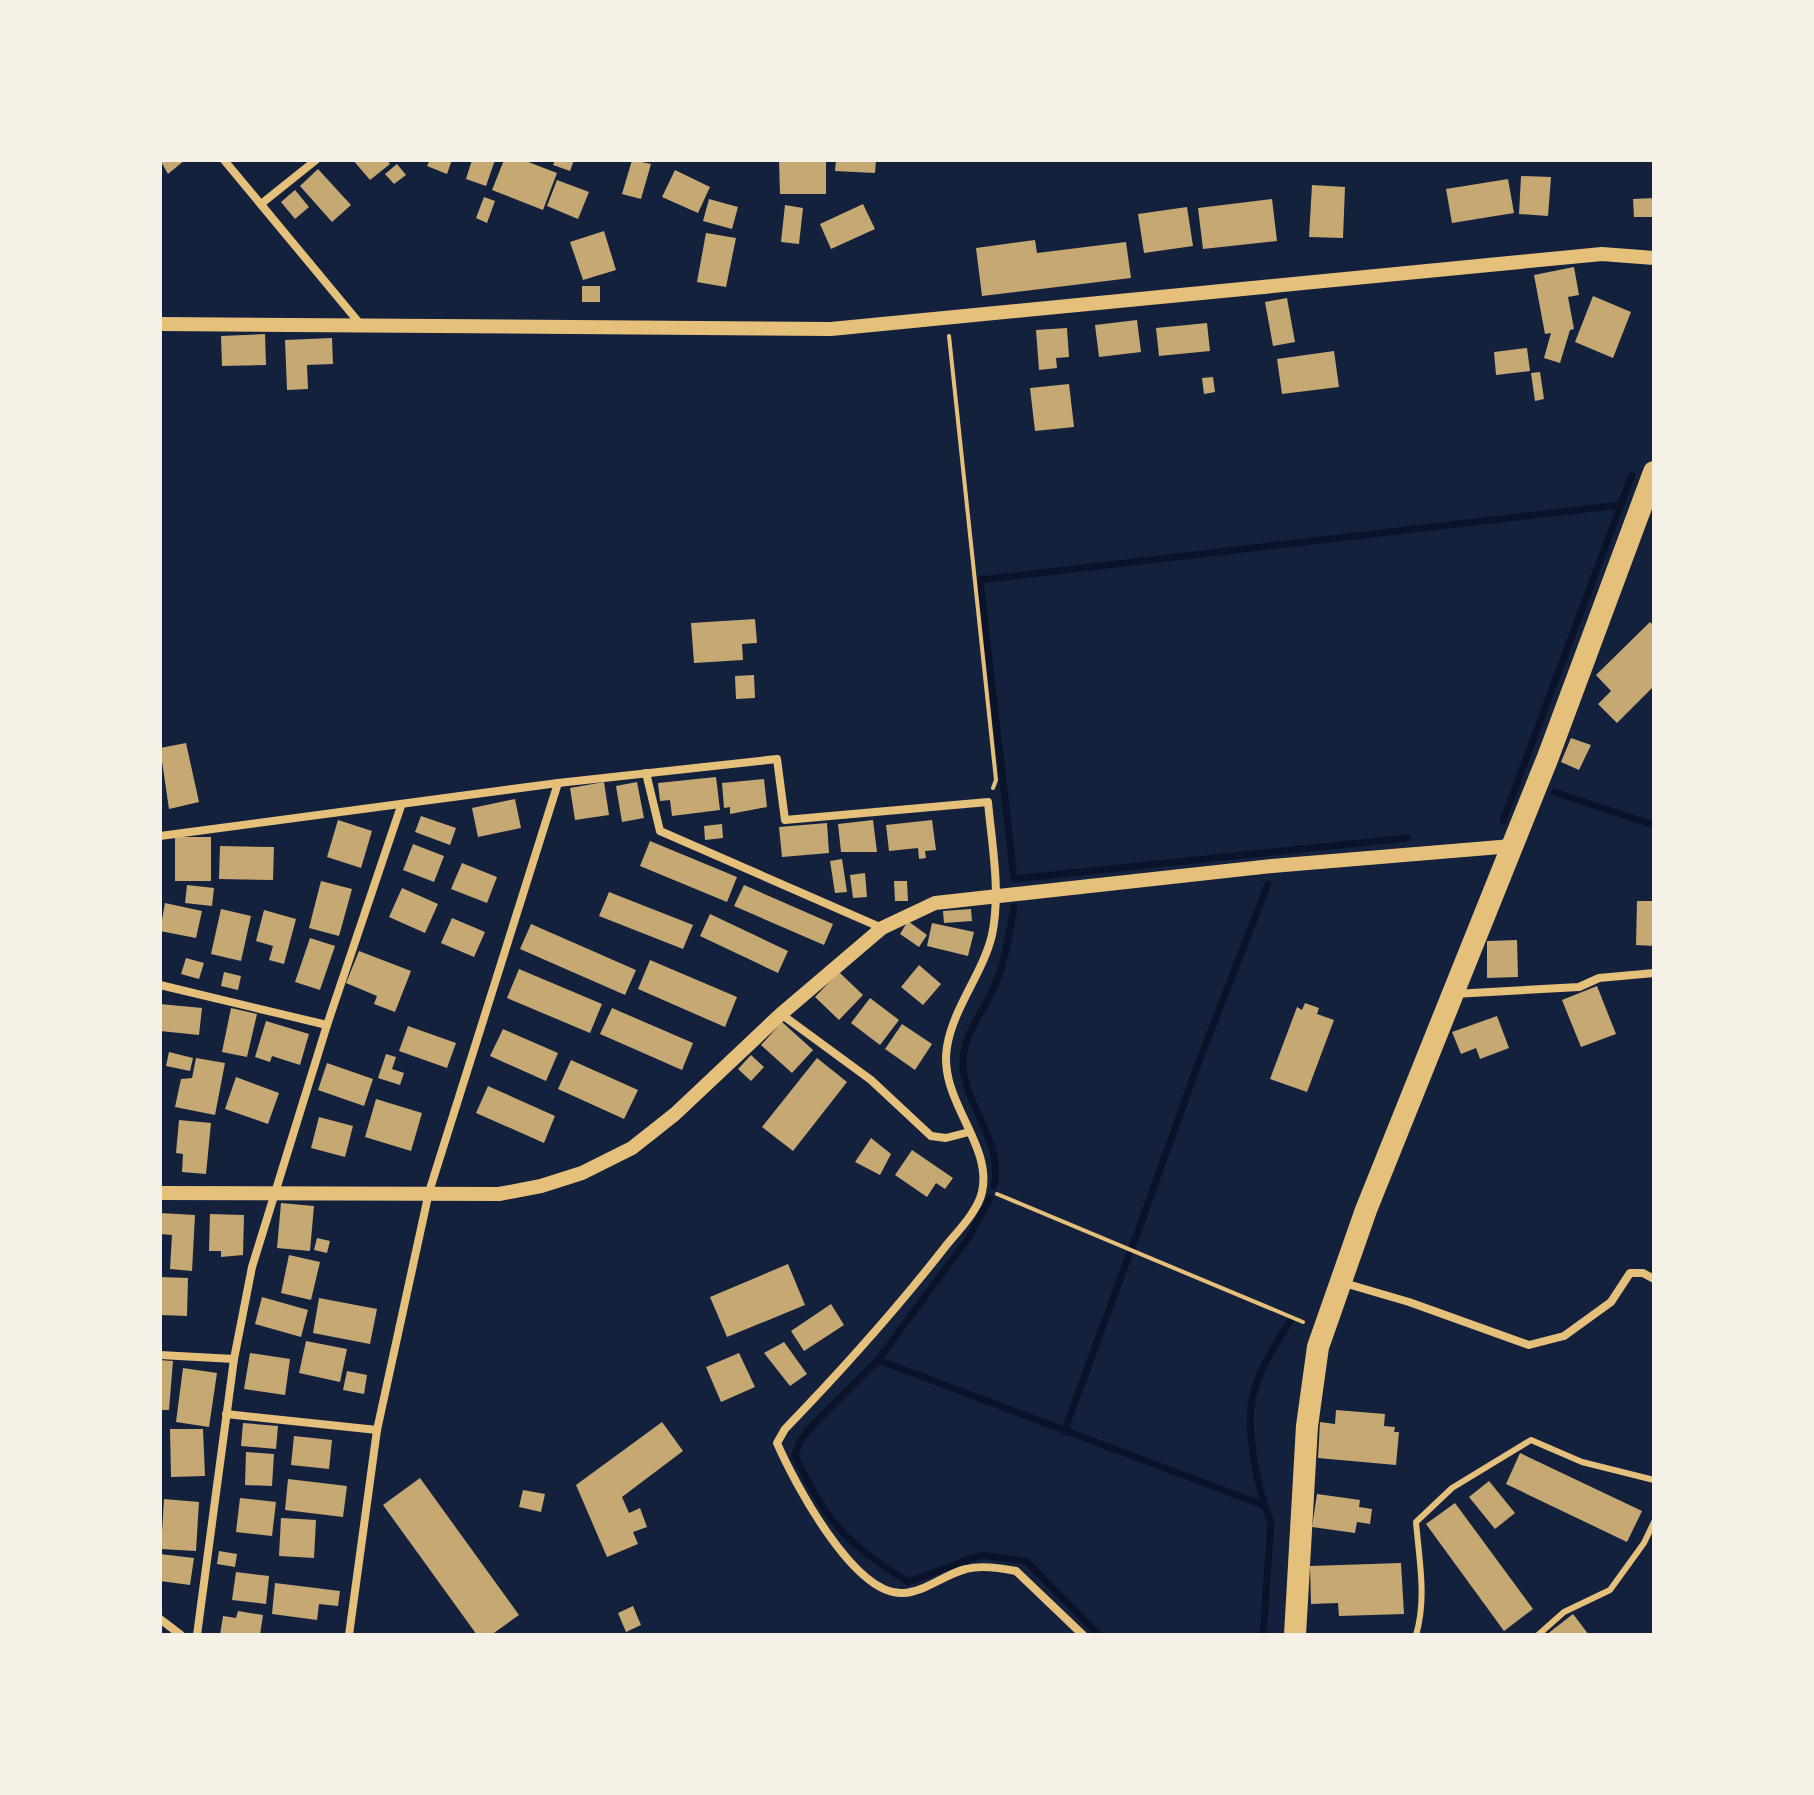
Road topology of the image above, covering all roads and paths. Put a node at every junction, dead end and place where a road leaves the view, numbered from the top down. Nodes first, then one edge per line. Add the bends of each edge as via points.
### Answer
1 (224, 160) edge
2 (316, 160) edge
3 (261, 204) junction
4 (1654, 258) edge
5 (947, 317) junction
6 (160, 324) edge
7 (361, 325) junction
8 (1654, 472) edge
9 (646, 773) junction
10 (558, 783) junction
11 (988, 802) junction
12 (401, 806) junction
13 (160, 836) edge
14 (1512, 846) junction
15 (997, 897) junction
16 (882, 928) junction
17 (1654, 973) edge
18 (160, 985) edge
19 (1454, 994) junction
20 (781, 1014) junction
21 (327, 1025) junction
22 (969, 1132) junction
23 (429, 1192) junction
24 (982, 1192) junction
25 (160, 1193) edge
26 (273, 1195) junction
27 (1654, 1279) edge
28 (1340, 1281) junction
29 (1324, 1330) junction
30 (160, 1355) edge
31 (234, 1359) junction
32 (226, 1414) junction
33 (377, 1430) junction
34 (1654, 1480) edge
35 (1654, 1522) edge
36 (160, 1619) edge
37 (181, 1635) edge
38 (197, 1635) edge
39 (349, 1635) edge
40 (1083, 1635) edge
41 (1295, 1635) edge
42 (1416, 1635) edge
43 (1538, 1635) edge

1 - 3 street
2 - 3 street
3 - 7 street
4 - 5 street via 1602,254
5 - 7 street via 831,329
5 - 11 path via 996,780
6 - 7 street
8 - 14 highway
9 - 10 street
9 - 11 street via 777,759 785,820
9 - 16 street via 660,831
10 - 12 street
10 - 23 street
11 - 15 street
12 - 13 street
12 - 21 street
14 - 15 street
14 - 19 highway
15 - 16 street via 935,903
15 - 22 street via 991,937 947,1045 948,1086
16 - 20 street
17 - 19 street via 1599,978 1579,987
18 - 21 street
19 - 28 highway
20 - 22 street via 871,1080 931,1136
20 - 23 street via 632,1148 569,1177 513,1192
21 - 26 street
22 - 24 street via 980,1159
23 - 26 street
23 - 33 street
24 - 29 path via 996,1193
24 - 40 street via 887,1321 777,1443 825,1533 875,1585 905,1593 967,1568 1016,1571
25 - 26 street
26 - 31 street
27 - 28 street via 1630,1273 1611,1302 1564,1336 1529,1345
28 - 29 highway
29 - 41 highway via 1307,1426
30 - 31 street
31 - 32 street
32 - 33 street
32 - 38 street
33 - 39 street
34 - 42 lane via 1582,1462 1531,1440 1452,1488 1416,1522 1421,1620
35 - 43 lane via 1610,1590 1564,1612
36 - 37 street

